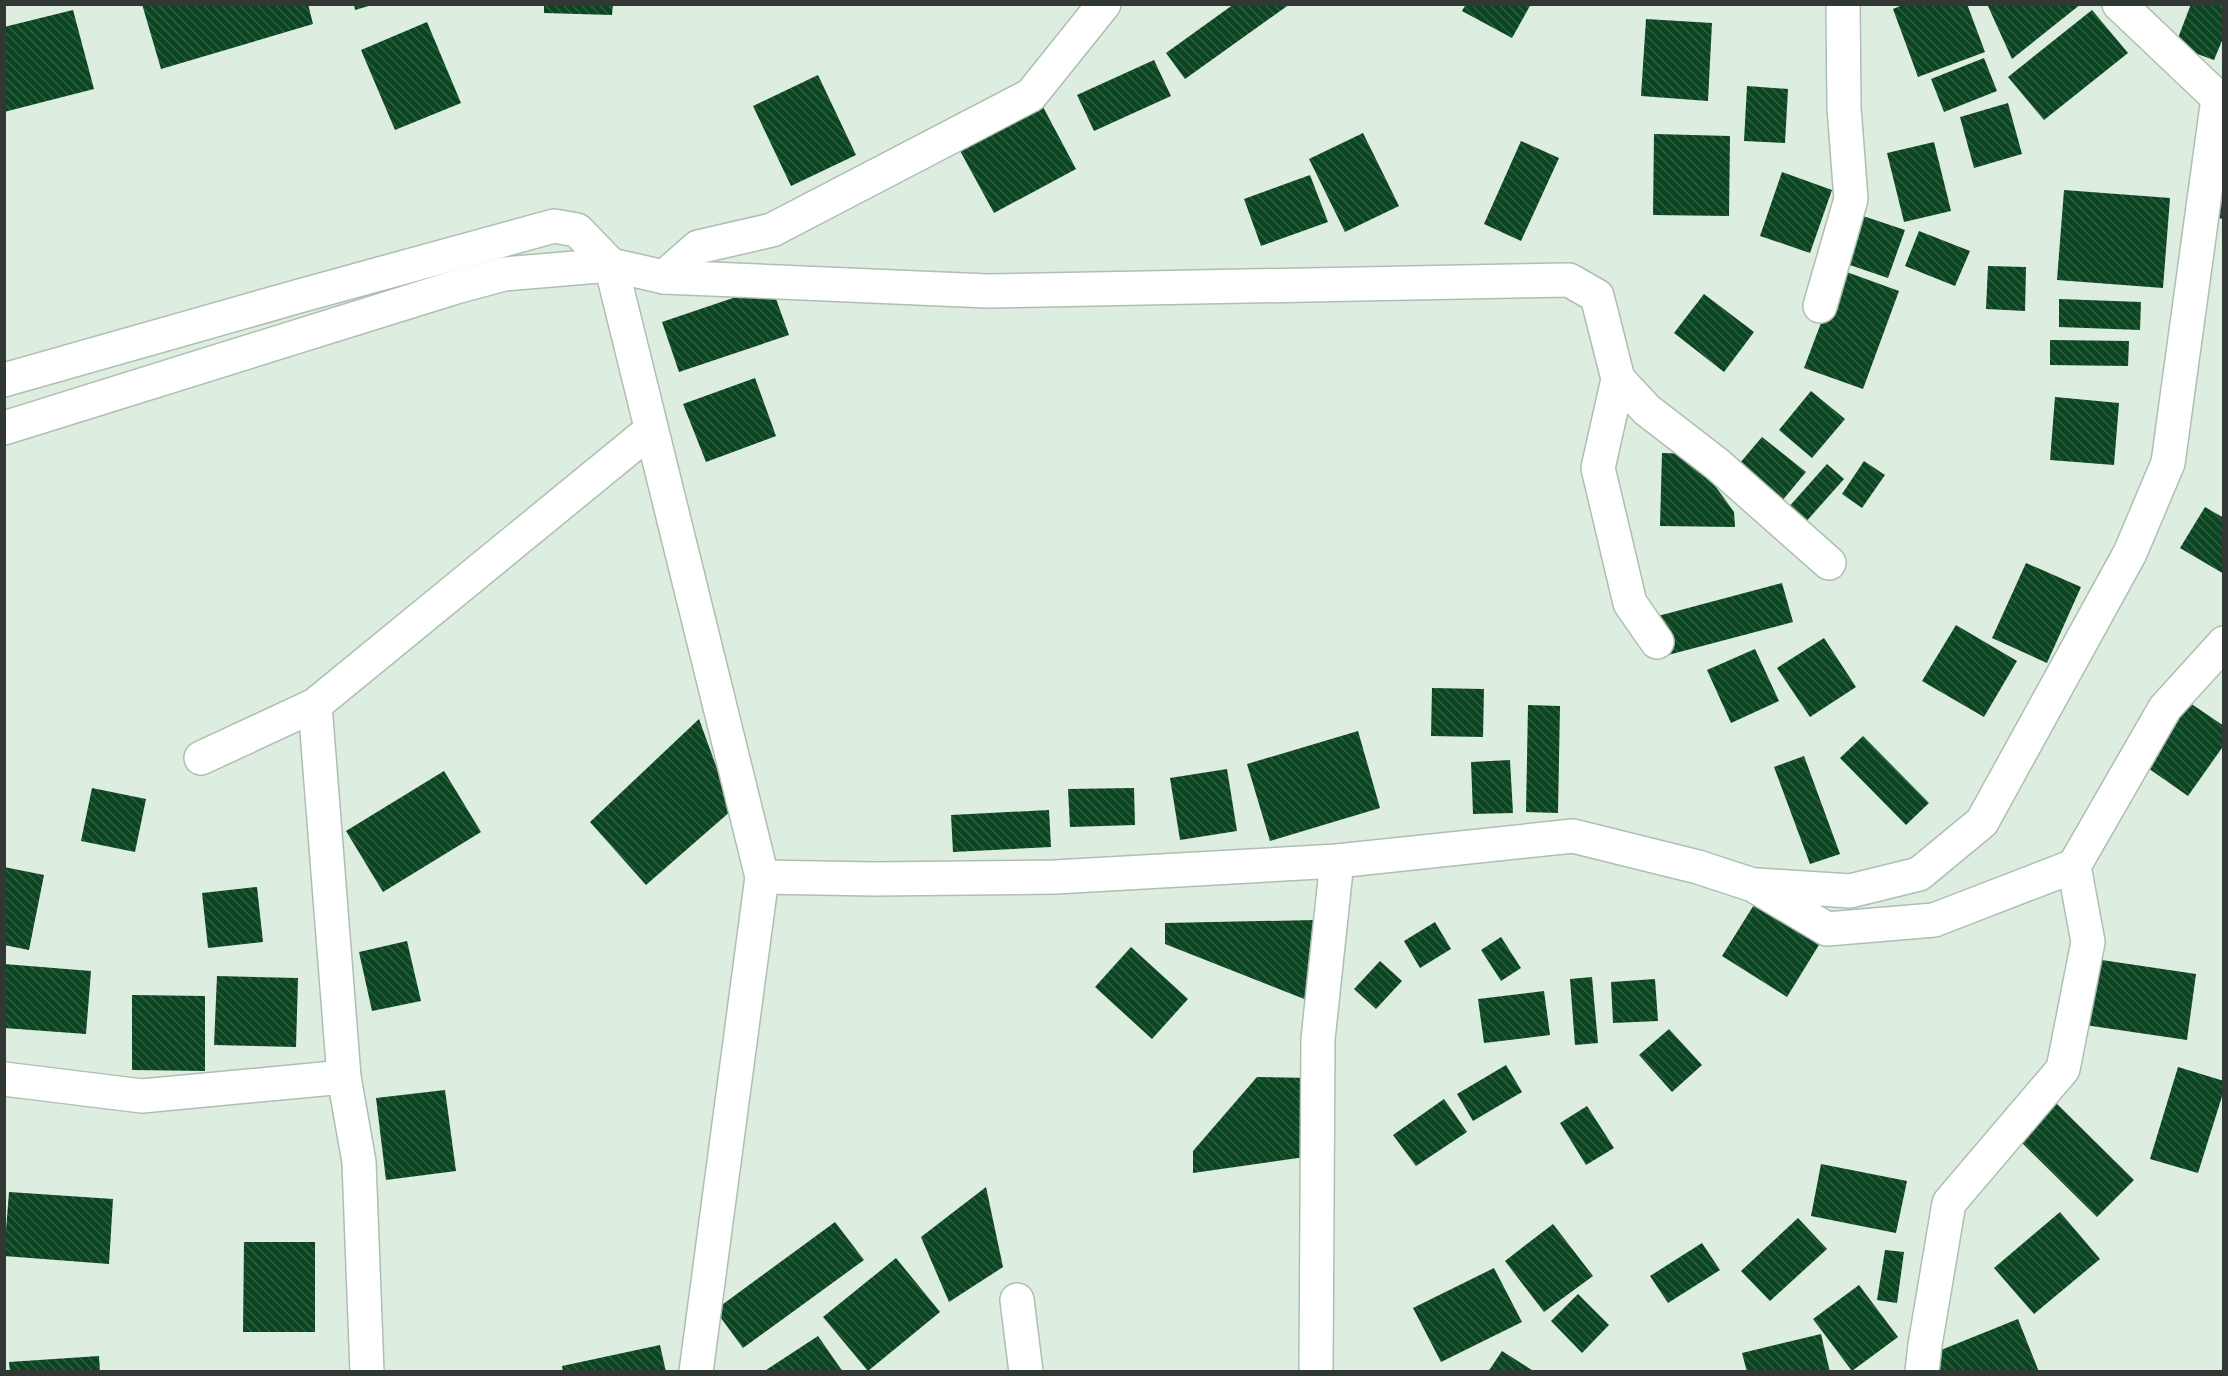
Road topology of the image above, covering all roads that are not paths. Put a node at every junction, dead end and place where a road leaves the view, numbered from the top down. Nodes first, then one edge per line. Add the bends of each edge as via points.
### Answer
1 (1104, 4) edge
2 (1843, 4) edge
3 (2120, 4) edge
4 (2221, 99) edge
5 (611, 265) junction
6 (664, 277) junction
7 (1820, 306) dead end
8 (1618, 379) junction
9 (4, 380) edge
10 (4, 428) edge
11 (651, 430) junction
12 (1829, 563) dead end
13 (1657, 642) dead end
14 (2223, 643) edge
15 (315, 705) junction
16 (201, 758) dead end
17 (1337, 861) junction
18 (2074, 866) junction
19 (762, 877) junction
20 (1753, 885) junction
21 (344, 1077) junction
22 (4, 1079) edge
23 (1017, 1300) dead end
24 (367, 1371) edge
25 (696, 1371) edge
26 (1026, 1371) edge
27 (1316, 1371) edge
28 (1922, 1371) edge

1 - 6 street via 1031,95 772,230 698,247
2 - 7 street via 1844,108 1851,199
3 - 4 street
4 - 20 street via 2168,463 2130,553 1982,822 1919,874 1850,891
5 - 6 street
5 - 9 street via 577,230 554,226
5 - 10 street via 504,274
5 - 11 street
6 - 8 street via 987,291 1569,280 1597,296
8 - 12 street via 1647,410 1717,464
8 - 13 street via 1598,468 1630,603
11 - 15 street
11 - 19 street
14 - 18 street via 2165,708
15 - 16 street
15 - 21 street
17 - 19 street via 1055,877
17 - 20 street via 1574,836
17 - 27 street via 1318,1039
18 - 20 street via 1934,920 1827,929
18 - 28 street via 2088,942 2063,1069 1949,1203
19 - 25 street
21 - 22 street via 142,1096
21 - 24 street via 359,1162
23 - 26 street

